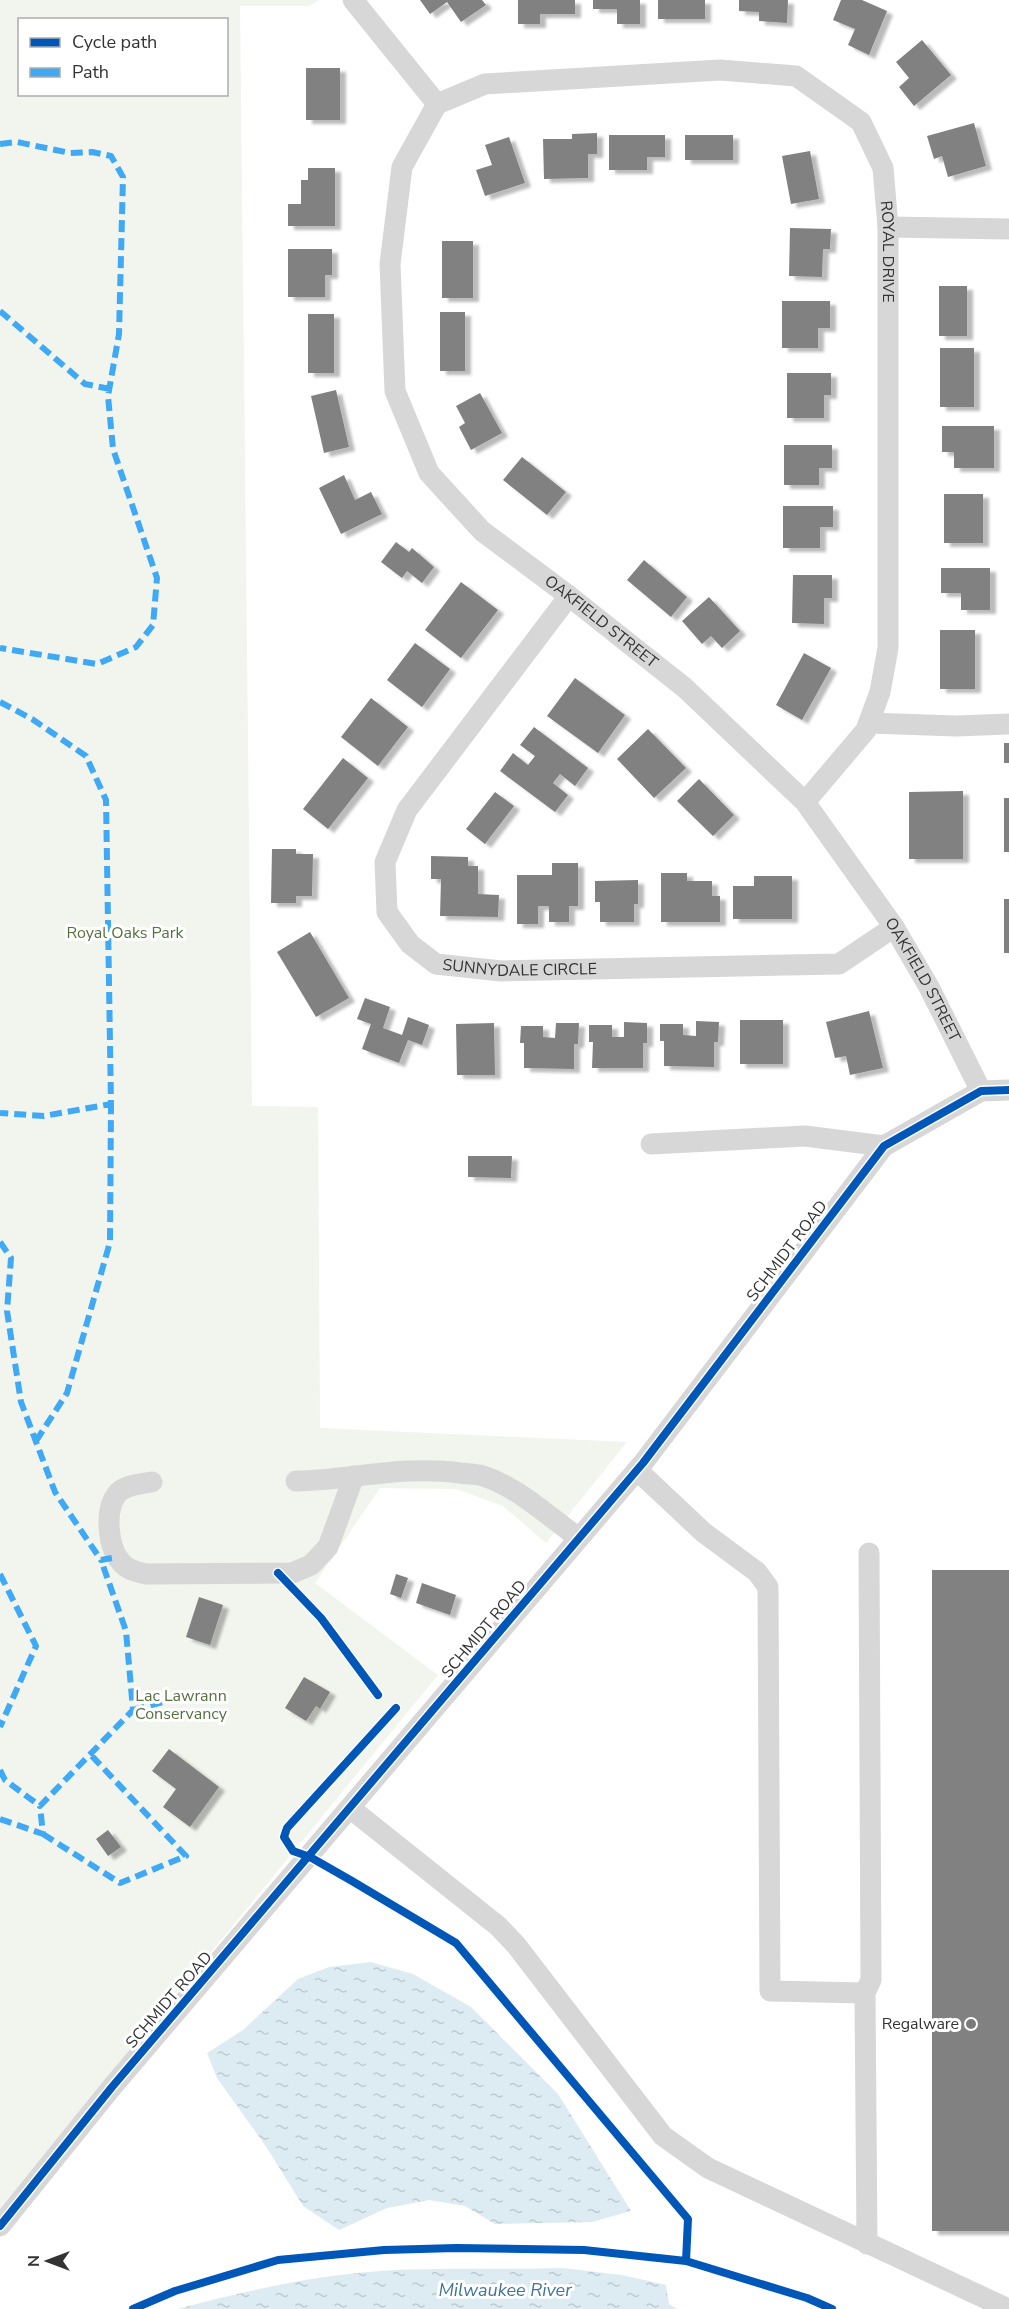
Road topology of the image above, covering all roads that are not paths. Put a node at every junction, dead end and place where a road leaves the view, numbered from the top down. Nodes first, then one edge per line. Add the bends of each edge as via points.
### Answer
1 (353, 0) edge
2 (437, 105) junction
3 (888, 227) junction
4 (1009, 229) edge
5 (569, 596) junction
6 (869, 723) junction
7 (1009, 724) edge
8 (805, 802) junction
9 (894, 927) junction
10 (1009, 1090) edge
11 (981, 1091) junction
12 (651, 1143) dead end
13 (884, 1146) junction
14 (637, 1470) junction
15 (354, 1476) junction
16 (296, 1480) dead end
17 (152, 1482) dead end
18 (579, 1538) junction
19 (869, 1552) dead end
20 (350, 1808) junction
21 (865, 1994) junction
22 (0, 2226) edge
23 (867, 2244) junction
24 (1008, 2309) edge

1 - 2 street
2 - 3 street, ROYAL DRIVE via 486,84 720,70 796,76 861,122 883,168
2 - 5 street, OAKFIELD STREET via 402,167 390,264 395,391 429,473 482,531
3 - 4 street
3 - 6 street, ROYAL DRIVE via 888,648 880,692
5 - 8 street, OAKFIELD STREET via 685,688
5 - 9 street, SUNNYDALE CIRCLE via 407,810 385,862 387,912 410,944 436,964 501,971 839,964
6 - 7 street
6 - 8 street, ROYAL DRIVE
8 - 9 street, OAKFIELD STREET
9 - 11 street, OAKFIELD STREET
10 - 11 street, SCHMIDT ROAD
11 - 13 street, SCHMIDT ROAD
12 - 13 street via 805,1136
13 - 14 street, SCHMIDT ROAD
14 - 18 street, SCHMIDT ROAD
14 - 21 street via 703,1532 757,1572 768,1587 770,1991
15 - 16 street
15 - 17 street via 328,1547 311,1565 292,1573 264,1574 146,1574 121,1563 113,1550 110,1509 117,1494 133,1485
15 - 18 street via 440,1470 483,1476 512,1489
18 - 20 street, SCHMIDT ROAD
19 - 21 street via 871,1980
20 - 22 street, SCHMIDT ROAD via 112,2087
20 - 23 street via 498,1926 663,2136 708,2168
21 - 23 street
23 - 24 street

